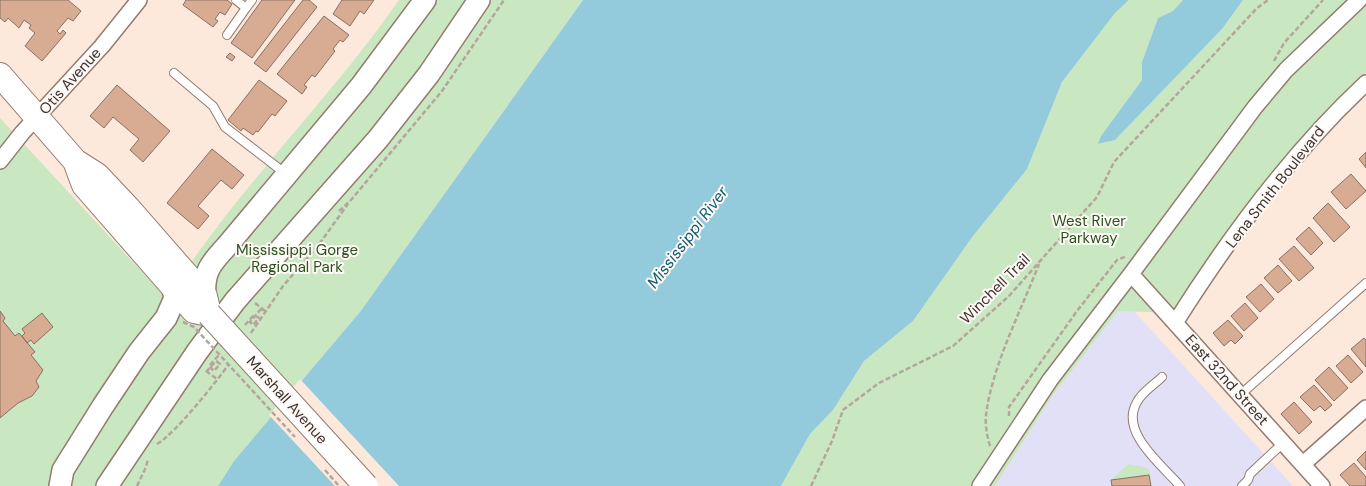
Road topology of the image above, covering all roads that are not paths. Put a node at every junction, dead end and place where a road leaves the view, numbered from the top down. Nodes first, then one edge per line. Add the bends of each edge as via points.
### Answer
1 (139, 0) edge
2 (236, 0) edge
3 (252, 0) edge
4 (425, 0) edge
5 (479, 0) edge
6 (1359, 0) edge
7 (246, 8) junction
8 (227, 36) dead end
9 (174, 73) dead end
10 (0, 75) edge
11 (1366, 83) edge
12 (38, 117) junction
13 (0, 161) edge
14 (288, 175) junction
15 (210, 264) junction
16 (1131, 274) junction
17 (175, 275) junction
18 (1366, 283) edge
19 (191, 312) junction
20 (1175, 323) junction
21 (1162, 377) dead end
22 (1240, 395) junction
23 (1366, 408) edge
24 (1283, 443) junction
25 (1303, 464) junction
26 (60, 486) edge
27 (107, 486) edge
28 (366, 486) edge
29 (980, 486) edge
30 (1180, 486) edge
31 (1242, 486) edge
32 (1322, 486) edge

1 - 12 street, Otis Avenue
2 - 7 lane
3 - 7 lane
4 - 14 street via 361,86
5 - 27 street via 429,74 378,139 235,301
6 - 16 street via 1286,70 1255,107
7 - 8 lane
9 - 14 lane via 213,106 225,127
10 - 12 main road, Marshall Avenue
11 - 20 street, Lena Smith Boulevard via 1327,122 1256,206
12 - 13 street, Otis Avenue
12 - 17 main road, Marshall Avenue via 75,161 84,185
14 - 15 street
15 - 17 street
15 - 19 street via 204,286
16 - 20 street, East 32nd Street
16 - 29 street via 1050,380
17 - 19 main road, Marshall Avenue
18 - 22 lane
19 - 26 street via 139,352 63,470
19 - 28 main road, Marshall Avenue, bridge
20 - 22 street, East 32nd Street
21 - 30 lane via 1138,399 1132,419 1139,440
22 - 24 street, East 32nd Street
23 - 25 street
24 - 25 street, East 32nd Street
24 - 31 lane
25 - 32 street, East 32nd Street

